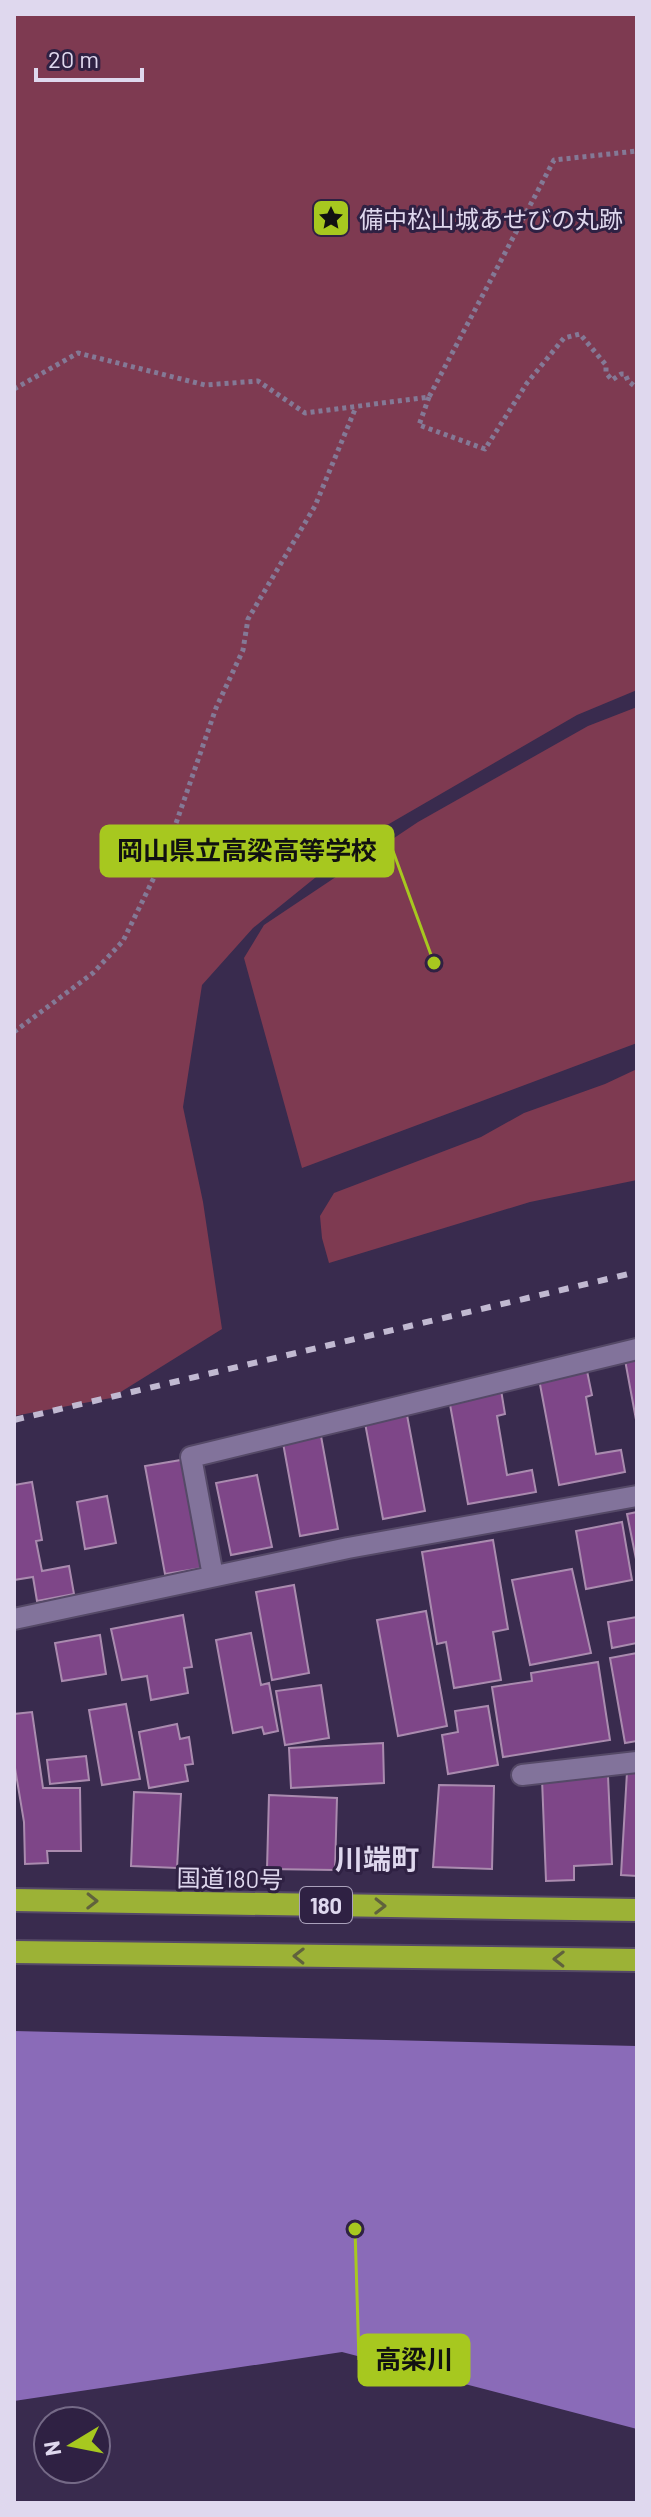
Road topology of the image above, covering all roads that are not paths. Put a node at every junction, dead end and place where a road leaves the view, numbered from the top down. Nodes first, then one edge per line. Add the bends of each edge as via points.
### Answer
1 (637, 1349) edge
2 (637, 1496) edge
3 (213, 1576) junction
4 (14, 1619) edge
5 (637, 1762) edge
6 (522, 1775) dead end
7 (14, 1900) edge
8 (637, 1910) edge
9 (14, 1952) edge
10 (637, 1960) edge

1 - 3 street via 191,1457
2 - 3 street
3 - 4 street
5 - 6 street
7 -> 8 highway, 国道180号 / 180
10 -> 9 highway, 180

